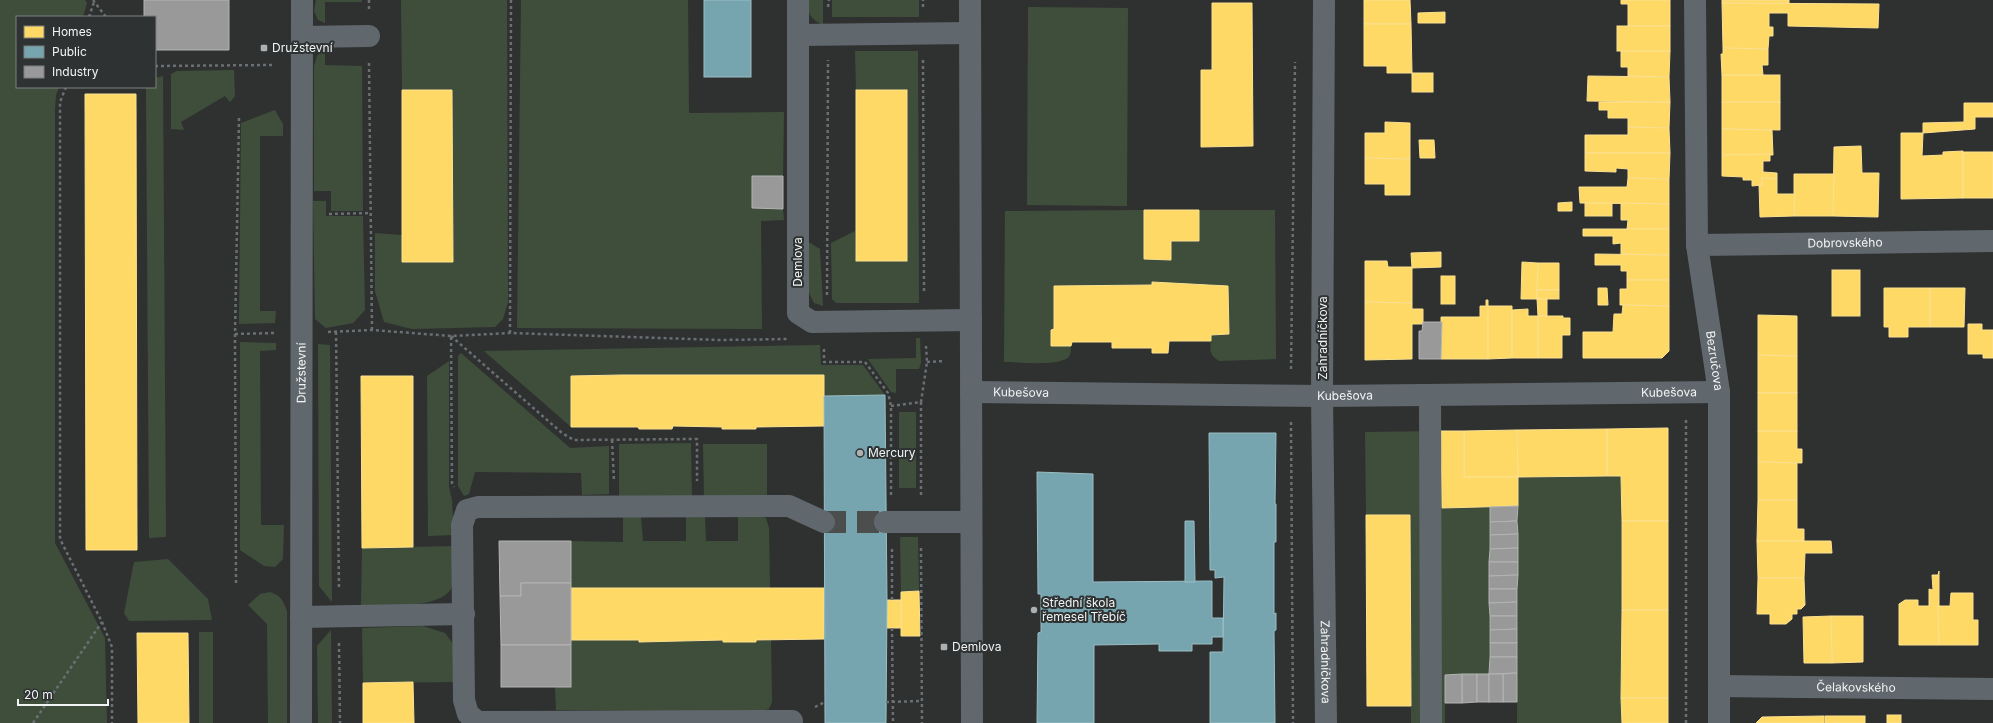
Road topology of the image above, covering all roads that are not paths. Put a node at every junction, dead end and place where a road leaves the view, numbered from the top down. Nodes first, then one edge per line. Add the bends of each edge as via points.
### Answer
1 (302, 0) edge
2 (798, 0) edge
3 (970, 0) edge
4 (1324, 0) edge
5 (1695, 0) edge
6 (970, 33) junction
7 (798, 35) junction
8 (369, 36) road end
9 (302, 37) junction
10 (1993, 241) edge
11 (1697, 245) junction
12 (971, 320) junction
13 (971, 392) junction
14 (1719, 392) junction
15 (1430, 395) junction
16 (1322, 396) junction
17 (824, 522) tunnel mouth
18 (888, 522) tunnel mouth
19 (971, 522) junction
20 (464, 614) junction
21 (301, 617) junction
22 (1719, 686) junction
23 (1993, 689) edge
24 (792, 721) dead end
25 (301, 723) edge
26 (972, 723) edge
27 (1326, 723) edge
28 (1431, 723) edge
29 (1719, 723) edge

1 - 9 street, Družstevní
2 - 7 street, Demlova
3 - 6 street
4 - 16 street, Zahradníčkova
5 - 11 street, Bezručova
6 - 7 street
6 - 12 street
7 - 12 street, Demlova via 798,313 812,322
8 - 9 street
9 - 21 street, Družstevní
10 - 11 street, Dobrovského
11 - 14 street, Bezručova
12 - 13 street
13 - 16 street, Kubešova
13 - 19 street
14 - 15 street, Kubešova
14 - 22 street, Bezručova
15 - 16 street, Kubešova
15 - 28 street
16 - 27 street, Zahradníčkova
17 - 20 street via 790,506 478,507 467,510 462,525
18 - 19 street
19 - 26 street
20 - 21 street
20 - 24 street via 464,700 468,714 478,722
21 - 25 street, Družstevní
22 - 23 street, Čelakovského
22 - 29 street, Bezručova

